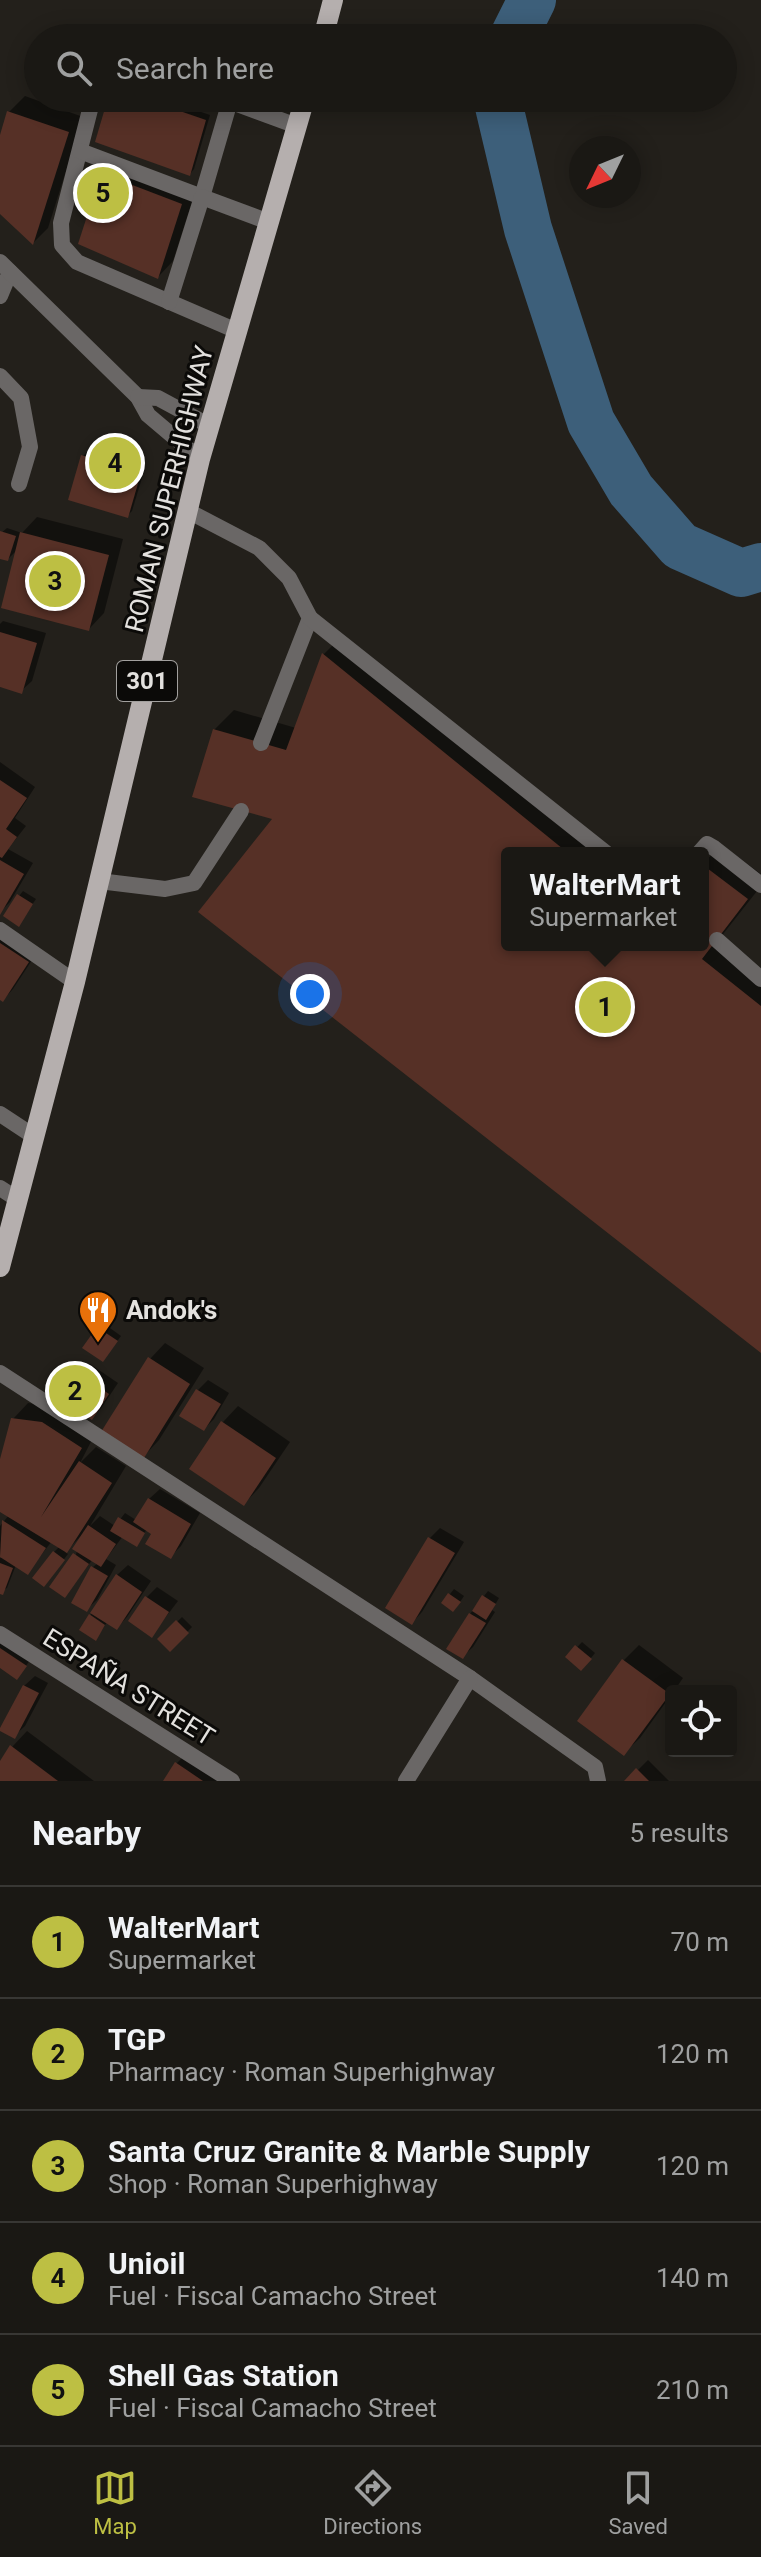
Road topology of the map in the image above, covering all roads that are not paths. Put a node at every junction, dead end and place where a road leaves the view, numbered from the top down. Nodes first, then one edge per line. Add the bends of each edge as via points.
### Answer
1 (333, 0) edge
2 (327, 24) edge
3 (90, 112) edge
4 (221, 112) edge
5 (258, 112) edge
6 (301, 112) edge
7 (297, 126) junction
8 (80, 151) junction
9 (202, 197) junction
10 (269, 222) junction
11 (5, 267) edge
12 (0, 296) edge
13 (169, 302) junction
14 (237, 331) junction
15 (0, 376) edge
16 (138, 397) junction
17 (210, 426) junction
18 (200, 459) junction
19 (19, 484) dead end
20 (188, 511) junction
21 (310, 618) junction
22 (261, 743) dead end
23 (241, 811) dead end
24 (598, 847) edge
25 (704, 847) edge
26 (99, 881) junction
27 (761, 885) edge
28 (0, 930) edge
29 (717, 940) dead end
30 (761, 979) edge
31 (75, 982) junction
32 (0, 1114) edge
33 (35, 1137) junction
34 (8, 1194) edge
35 (0, 1267) edge
36 (0, 1373) edge
37 (0, 1634) edge
38 (470, 1678) junction
39 (232, 1781) edge
40 (406, 1781) edge
41 (598, 1781) edge

1 - 2 main road
3 - 8 street
4 - 9 street
5 - 7 street
6 - 7 main road, ROMAN SUPERHIGHWAY / 301
7 - 10 main road, ROMAN SUPERHIGHWAY / 301
8 - 9 street
8 - 13 street via 61,223 62,245 77,262
9 - 10 street
9 - 13 street
10 - 14 main road, ROMAN SUPERHIGHWAY / 301
11 - 12 street
11 - 16 street
13 - 14 street
14 - 17 main road, ROMAN SUPERHIGHWAY / 301
15 - 19 street via 21,398 30,447
16 - 17 street via 158,398
16 - 18 street via 148,415
17 - 18 main road, ROMAN SUPERHIGHWAY / 301
18 - 20 main road, ROMAN SUPERHIGHWAY / 301
20 - 21 street via 259,548 289,578
20 - 26 main road, ROMAN SUPERHIGHWAY / 301
21 - 22 street
21 - 24 street
23 - 26 street via 194,883 165,889
25 - 27 street
26 - 31 main road, ROMAN SUPERHIGHWAY / 301
28 - 31 street
29 - 30 street
31 - 33 main road, ROMAN SUPERHIGHWAY / 301
32 - 33 street
33 - 34 main road, ROMAN SUPERHIGHWAY / 301
34 - 35 main road, ROMAN SUPERHIGHWAY / 301
36 - 38 street
37 - 39 street, ESPAÑA STREET
38 - 40 street
38 - 41 street via 595,1767

